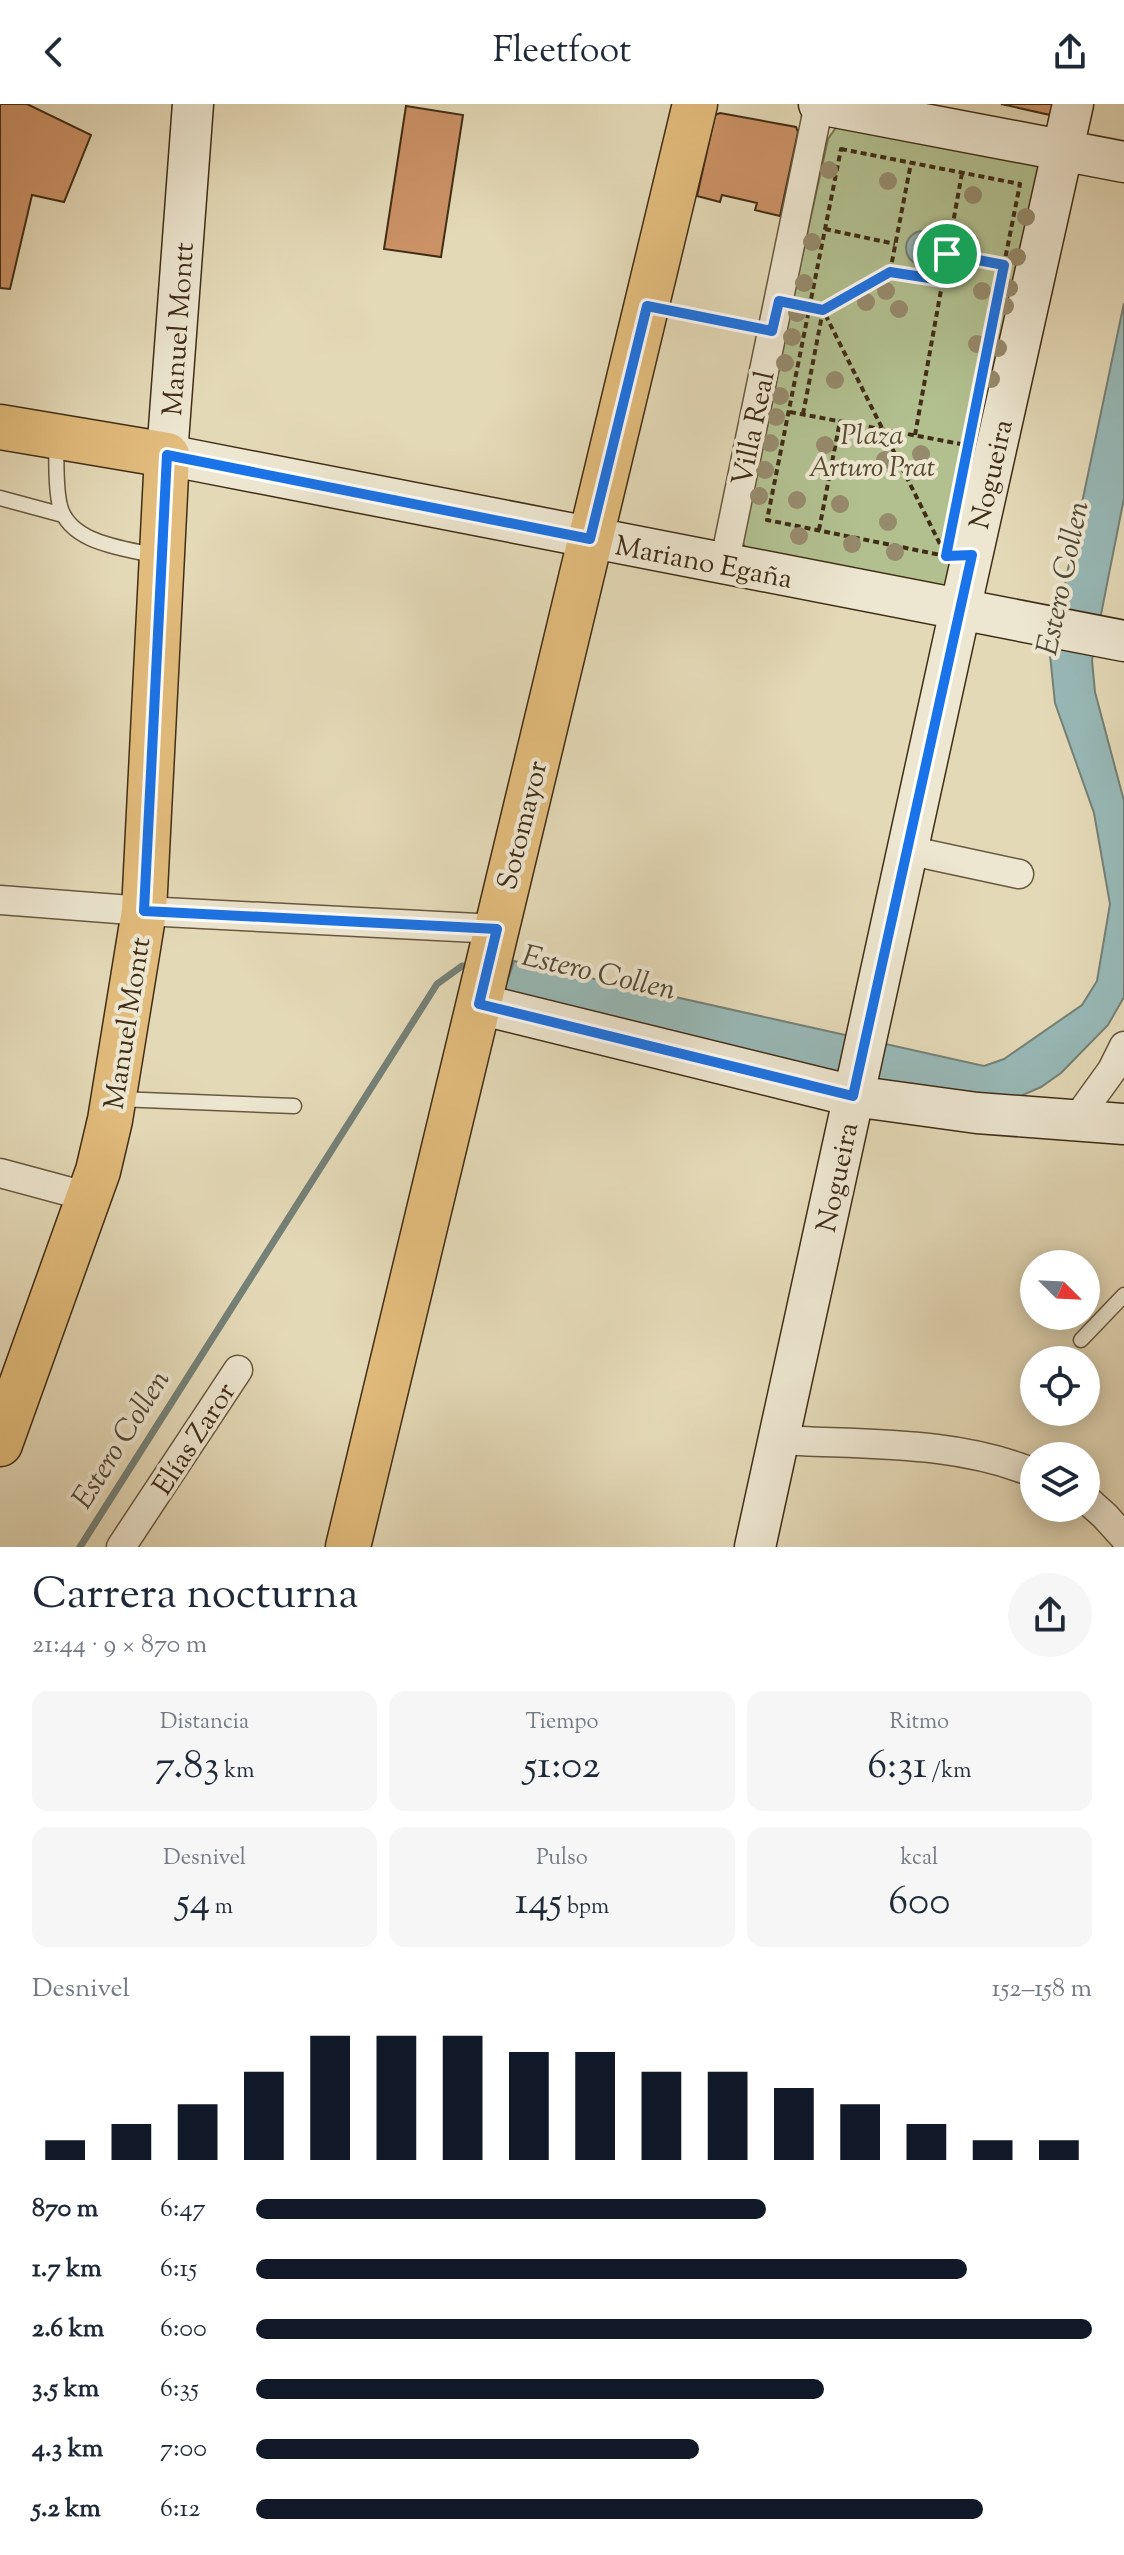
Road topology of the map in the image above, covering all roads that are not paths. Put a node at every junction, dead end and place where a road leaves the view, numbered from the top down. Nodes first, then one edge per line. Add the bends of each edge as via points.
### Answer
1 (193, 104) edge
2 (695, 104) edge
3 (819, 104) edge
4 (1073, 104) edge
5 (1063, 150) junction
6 (1124, 162) edge
7 (0, 427) edge
8 (55, 438) junction
9 (167, 455) junction
10 (0, 498) edge
11 (63, 515) junction
12 (590, 539) junction
13 (162, 557) junction
14 (724, 565) junction
15 (960, 610) junction
16 (1115, 640) edge
17 (907, 850) junction
18 (1019, 874) dead end
19 (0, 900) edge
20 (144, 911) junction
21 (487, 969) junction
22 (1124, 1046) edge
23 (855, 1088) junction
24 (113, 1099) junction
25 (294, 1106) dead end
26 (1076, 1120) junction
27 (1124, 1124) edge
28 (0, 1173) edge
29 (89, 1197) junction
30 (1124, 1295) edge
31 (1081, 1340) dead end
32 (238, 1370) dead end
33 (778, 1440) junction
34 (0, 1444) edge
35 (1020, 1468) edge
36 (1100, 1512) edge
37 (1124, 1537) edge
38 (121, 1547) edge
39 (348, 1547) edge
40 (755, 1547) edge

1 - 9 main road, Manuel Montt
2 - 12 main road, Sotomayor
3 - 5 main road
3 - 14 street, Villa Real
4 - 5 main road, Nogueira
5 - 6 main road
5 - 15 main road, Nogueira via 959,555
7 - 8 main road, Mariano Egaña
8 - 9 main road, Mariano Egaña
8 - 11 lane
9 - 12 main road, Mariano Egaña
9 - 13 main road, Manuel Montt
10 - 11 lane
11 - 13 lane via 86,536
12 - 14 main road, Mariano Egaña
12 - 21 main road, Sotomayor
13 - 20 main road, Manuel Montt
14 - 15 main road, Mariano Egaña
15 - 16 main road, Mariano Egaña
15 - 17 main road, Nogueira
17 - 18 street
17 - 23 main road, Nogueira
19 - 20 street
20 - 21 street
20 - 24 main road, Manuel Montt
21 - 23 main road
21 - 39 main road, Sotomayor
22 - 26 street
23 - 26 main road via 977,1113
23 - 33 main road, Nogueira
24 - 25 lane
24 - 29 main road, Manuel Montt
26 - 27 main road
28 - 29 street
29 - 34 main road, Manuel Montt
30 - 31 lane
32 - 38 street, Elías Zaror
33 - 35 street via 944,1449
33 - 40 main road, Nogueira
36 - 37 street

